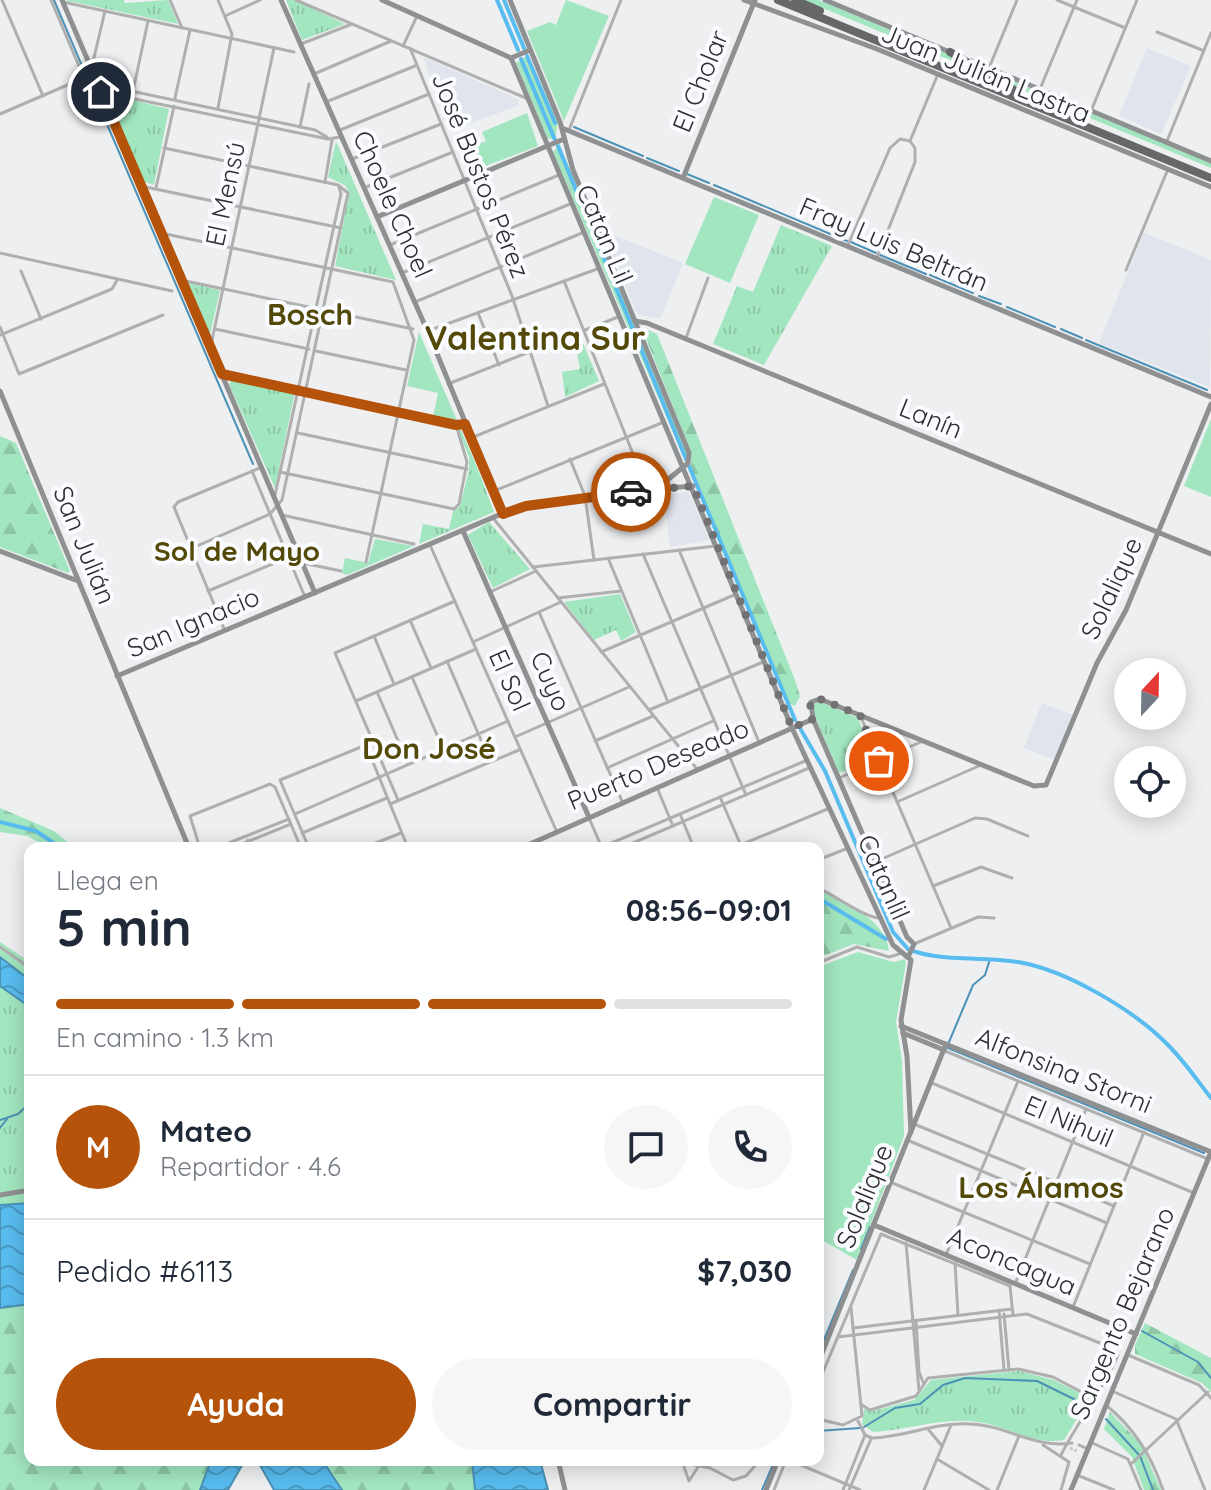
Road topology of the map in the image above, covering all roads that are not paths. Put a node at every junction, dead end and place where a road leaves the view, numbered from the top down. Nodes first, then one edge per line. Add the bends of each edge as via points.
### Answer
1 (1, 0) edge
2 (51, 0) edge
3 (170, 0) edge
4 (218, 0) edge
5 (260, 0) edge
6 (281, 0) edge
7 (296, 0) edge
8 (382, 0) edge
9 (510, 0) edge
10 (621, 0) edge
11 (744, 0) edge
12 (778, 0) edge
13 (795, 0) edge
14 (825, 0) edge
15 (1017, 0) edge
16 (1057, 0) edge
17 (1077, 0) edge
18 (1137, 0) edge
19 (63, 1) edge
20 (754, 2) edge
21 (1074, 7) junction
22 (105, 11) junction
23 (417, 15) junction
24 (225, 16) junction
25 (148, 21) junction
26 (352, 24) junction
27 (182, 28) junction
28 (1125, 28) junction
29 (190, 30) junction
30 (1157, 32) dead end
31 (1211, 33) edge
32 (232, 39) junction
33 (392, 41) junction
34 (301, 44) junction
35 (403, 46) junction
36 (274, 48) junction
37 (410, 48) junction
38 (530, 50) junction
39 (1204, 51) junction
40 (294, 52) dead end
41 (950, 52) junction
42 (511, 58) junction
43 (417, 65) junction
44 (989, 68) junction
45 (92, 71) junction
46 (314, 74) junction
47 (938, 74) junction
48 (84, 78) junction
49 (98, 84) junction
50 (309, 84) dead end
51 (1040, 89) junction
52 (132, 91) junction
53 (101, 92) junction
54 (429, 94) junction
55 (1021, 94) junction
56 (43, 96) junction
57 (528, 99) junction
58 (175, 100) junction
59 (326, 102) junction
60 (0, 105) edge
61 (173, 107) junction
62 (218, 109) junction
63 (1091, 111) junction
64 (2, 113) edge
65 (260, 118) junction
66 (441, 124) junction
67 (258, 125) junction
68 (300, 127) junction
69 (565, 129) junction
70 (340, 134) junction
71 (564, 139) junction
72 (331, 140) junction
73 (910, 141) junction
74 (1166, 142) junction
75 (547, 146) junction
76 (164, 148) junction
77 (453, 152) junction
78 (352, 159) junction
79 (1211, 161) edge
80 (249, 166) junction
81 (1168, 169) junction
82 (559, 175) junction
83 (1211, 175) edge
84 (683, 178) junction
85 (464, 180) junction
86 (325, 182) junction
87 (336, 184) junction
88 (141, 186) junction
89 (1211, 187) edge
90 (156, 188) junction
91 (364, 188) junction
92 (570, 204) junction
93 (241, 207) junction
94 (476, 209) junction
95 (377, 217) junction
96 (334, 227) junction
97 (341, 228) junction
98 (161, 233) junction
99 (582, 233) junction
100 (488, 238) junction
101 (390, 245) junction
102 (847, 246) junction
103 (232, 247) junction
104 (0, 253) edge
105 (877, 258) junction
106 (325, 267) junction
107 (500, 267) junction
108 (332, 269) junction
109 (597, 269) junction
110 (1126, 270) dead end
111 (21, 271) dead end
112 (402, 273) junction
113 (708, 278) dead end
114 (117, 279) junction
115 (181, 280) junction
116 (564, 281) junction
117 (223, 288) junction
118 (172, 291) dead end
119 (513, 300) junction
120 (415, 302) junction
121 (316, 308) junction
122 (323, 310) junction
123 (478, 313) junction
124 (163, 315) dead end
125 (618, 317) junction
126 (41, 319) junction
127 (635, 321) junction
128 (0, 327) edge
129 (215, 329) junction
130 (413, 329) junction
131 (428, 331) junction
132 (582, 332) junction
133 (1, 336) edge
134 (686, 339) junction
135 (210, 347) junction
136 (307, 349) junction
137 (314, 350) junction
138 (529, 353) junction
139 (499, 365) junction
140 (408, 370) junction
141 (222, 374) junction
142 (448, 384) junction
143 (604, 384) junction
144 (298, 390) junction
145 (0, 391) edge
146 (306, 392) junction
147 (1211, 397) edge
148 (1211, 404) edge
149 (548, 406) junction
150 (399, 412) junction
151 (665, 421) junction
152 (465, 424) junction
153 (456, 425) junction
154 (297, 433) junction
155 (625, 437) junction
156 (471, 438) junction
157 (390, 453) junction
158 (569, 459) junction
159 (262, 467) junction
160 (684, 467) junction
161 (467, 469) junction
162 (252, 471) junction
163 (280, 472) junction
164 (288, 474) junction
165 (693, 486) junction
166 (647, 489) junction
167 (494, 491) junction
168 (381, 494) junction
169 (275, 498) junction
170 (585, 498) junction
171 (278, 506) junction
172 (270, 514) junction
173 (503, 514) junction
174 (282, 515) junction
175 (493, 518) junction
176 (463, 531) junction
177 (1158, 532) junction
178 (372, 535) junction
179 (414, 544) dead end
180 (430, 545) junction
181 (717, 546) junction
182 (190, 549) junction
183 (679, 550) junction
184 (0, 551) edge
185 (643, 554) junction
186 (1211, 554) edge
187 (289, 557) junction
188 (608, 558) junction
189 (594, 560) junction
190 (366, 562) dead end
191 (303, 563) junction
192 (534, 569) junction
193 (341, 571) dead end
194 (79, 582) junction
195 (208, 591) junction
196 (622, 591) junction
197 (490, 592) junction
198 (315, 593) junction
199 (737, 594) junction
200 (305, 597) junction
201 (559, 600) junction
202 (455, 601) junction
203 (703, 608) junction
204 (539, 612) junction
205 (410, 620) junction
206 (672, 622) junction
207 (505, 627) junction
208 (225, 631) junction
209 (640, 635) junction
210 (374, 636) junction
211 (473, 642) junction
212 (476, 649) junction
213 (601, 652) junction
214 (447, 661) junction
215 (765, 661) junction
216 (431, 668) junction
217 (731, 675) junction
218 (117, 676) junction
219 (412, 677) junction
220 (395, 684) junction
221 (630, 686) junction
222 (700, 688) junction
223 (377, 692) junction
224 (356, 701) junction
225 (668, 702) junction
226 (581, 708) junction
227 (649, 710) junction
228 (860, 715) junction
229 (653, 716) junction
230 (813, 719) junction
231 (714, 720) junction
232 (508, 721) junction
233 (547, 723) junction
234 (792, 728) junction
235 (478, 734) junction
236 (515, 737) junction
237 (672, 739) junction
238 (595, 741) junction
239 (923, 741) junction
240 (759, 742) junction
241 (443, 749) junction
242 (520, 749) junction
243 (729, 755) junction
244 (808, 759) junction
245 (879, 761) junction
246 (490, 762) junction
247 (408, 764) junction
248 (982, 765) junction
249 (812, 767) junction
250 (607, 768) junction
251 (697, 769) junction
252 (387, 774) junction
253 (379, 777) junction
254 (839, 778) junction
255 (656, 787) junction
256 (743, 787) junction
257 (746, 795) junction
258 (388, 797) junction
259 (720, 797) junction
260 (398, 800) junction
261 (622, 801) junction
262 (897, 802) junction
263 (390, 804) junction
264 (723, 805) junction
265 (830, 808) junction
266 (295, 814) junction
267 (680, 814) junction
268 (588, 816) junction
269 (669, 818) junction
270 (290, 822) junction
271 (683, 822) junction
272 (673, 826) junction
273 (556, 830) junction
274 (302, 833) junction
275 (402, 833) junction
276 (246, 836) junction
277 (1028, 836) dead end
278 (248, 841) joint
279 (186, 842) edge
280 (198, 842) edge
281 (231, 842) edge
282 (298, 842) edge
283 (306, 842) edge
284 (379, 842) edge
285 (406, 842) edge
286 (533, 842) edge
287 (599, 842) edge
288 (615, 842) edge
289 (635, 842) edge
290 (691, 842) edge
291 (739, 842) edge
292 (750, 842) edge
293 (915, 844) junction
294 (848, 847) junction
295 (824, 857) edge
296 (875, 862) junction
297 (1012, 878) dead end
298 (933, 886) junction
299 (824, 891) edge
300 (881, 918) junction
301 (994, 918) dead end
302 (951, 928) junction
303 (914, 944) junction
304 (0, 947) edge
305 (899, 954) junction
306 (908, 957) junction
307 (824, 961) edge
308 (24, 964) edge
309 (902, 1029) junction
310 (945, 1047) junction
311 (1018, 1080) junction
312 (931, 1082) junction
313 (1086, 1108) junction
314 (1004, 1113) junction
315 (914, 1124) junction
316 (911, 1132) junction
317 (1144, 1132) junction
318 (907, 1140) junction
319 (1073, 1142) junction
320 (987, 1154) junction
321 (1210, 1154) edge
322 (1130, 1166) junction
323 (981, 1171) junction
324 (890, 1182) junction
325 (1056, 1182) junction
326 (24, 1191) edge
327 (1194, 1193) junction
328 (0, 1195) edge
329 (1049, 1199) junction
330 (1114, 1206) junction
331 (964, 1212) junction
332 (1107, 1223) junction
333 (874, 1225) junction
334 (1033, 1241) junction
335 (906, 1243) junction
336 (946, 1255) junction
337 (955, 1263) junction
338 (1090, 1264) junction
339 (1015, 1284) junction
340 (851, 1305) junction
341 (1073, 1308) junction
342 (1012, 1309) junction
343 (1002, 1310) junction
344 (959, 1315) junction
345 (1013, 1315) junction
346 (1002, 1316) junction
347 (913, 1321) junction
348 (914, 1327) junction
349 (853, 1328) junction
350 (1136, 1334) junction
351 (854, 1335) junction
352 (838, 1337) junction
353 (824, 1348) edge
354 (1127, 1354) junction
355 (824, 1370) edge
356 (1006, 1370) junction
357 (923, 1382) junction
358 (920, 1390) junction
359 (1112, 1391) junction
360 (1208, 1392) junction
361 (1093, 1398) junction
362 (1211, 1398) edge
363 (862, 1405) junction
364 (1106, 1405) junction
365 (824, 1420) edge
366 (858, 1421) junction
367 (1178, 1421) junction
368 (951, 1425) junction
369 (928, 1429) junction
370 (865, 1435) junction
371 (1019, 1436) junction
372 (872, 1438) junction
373 (1040, 1443) junction
374 (1070, 1445) junction
375 (1079, 1445) tunnel mouth
376 (942, 1446) junction
377 (1088, 1449) junction
378 (1077, 1451) tunnel mouth
379 (1148, 1451) junction
380 (1061, 1455) junction
381 (937, 1459) junction
382 (1131, 1464) junction
383 (559, 1466) edge
384 (682, 1466) edge
385 (699, 1466) joint
386 (755, 1466) edge
387 (776, 1466) edge
388 (785, 1466) edge
389 (802, 1466) edge
390 (1077, 1475) junction
391 (689, 1481) junction
392 (845, 1484) junction
393 (850, 1488) edge
394 (687, 1489) edge
395 (565, 1490) edge
396 (766, 1490) edge
397 (774, 1490) edge
398 (843, 1490) edge
399 (860, 1490) edge
400 (924, 1490) edge
401 (989, 1490) edge
402 (997, 1490) edge
403 (1061, 1490) edge
404 (1071, 1490) edge
405 (1114, 1490) edge
406 (1141, 1490) edge
407 (1163, 1490) edge
408 (1205, 1490) edge

1 - 56 street
2 - 48 street
3 - 27 street
4 - 24 street
5 - 24 street
6 - 34 street, Choele Choel
7 - 26 street
8 - 23 street
9 - 38 street
10 - 69 street
11 - 20 street, Juan Julián Lastra
12 - 83 highway
13 - 55 highway
14 - 41 street
15 - 44 street
16 - 21 street
17 - 21 street
18 - 28 street
19 - 22 street
19 - 45 street
20 - 47 street, Juan Julián Lastra
20 - 84 street, El Cholar
21 - 28 street
21 - 51 street
22 - 25 street
22 - 45 street
23 - 35 street
23 - 42 street
24 - 32 street
25 - 27 street
25 - 52 street
26 - 33 street
26 - 34 street
27 - 29 street
28 - 63 street
29 - 32 street
29 - 58 street
30 - 39 street
31 - 39 street
32 - 36 street
32 - 62 street
33 - 35 street
33 - 46 street
34 - 46 street, Choele Choel
35 - 37 street
36 - 40 street
36 - 65 street, El Mensú
37 - 43 street, José Bustos Pérez
37 - 57 street
38 - 42 street
38 - 69 street
39 - 74 street
41 - 44 street
41 - 55 highway
42 - 57 street, Catan Lil
43 - 54 street, José Bustos Pérez
43 - 59 street
44 - 51 street
45 - 48 street
45 - 49 street
46 - 59 street, Choele Choel
47 - 73 street
47 - 81 street, Juan Julián Lastra
48 - 56 street
49 - 52 street
49 - 53 street
50 - 68 street
51 - 63 street
52 - 58 street
53 - 61 street
53 - 88 street
54 - 66 street, José Bustos Pérez
54 - 70 street
55 - 83 highway
56 - 64 street
57 - 75 street, Catan Lil
58 - 61 street
58 - 62 street
59 - 70 street, Choele Choel
60 - 64 street
61 - 67 street
61 - 76 street
62 - 65 street
63 - 74 street
65 - 67 street, El Mensú
65 - 68 street
66 - 77 street, José Bustos Pérez
66 - 78 street
67 - 72 street
67 - 80 street, El Mensú
68 - 72 street via 318,130
69 - 71 street
69 - 84 street, Fray Luis Beltrán
70 - 72 street
70 - 78 street, Choele Choel
71 - 75 street
71 - 127 street
72 - 86 street
73 - 102 street via 900,139 890,148
73 - 105 street via 915,159
74 - 79 street
75 - 82 street, Catan Lil
75 - 85 street
76 - 80 street
76 - 90 street
77 - 85 street, José Bustos Pérez
77 - 91 street
78 - 91 street, Choele Choel
80 - 86 street
80 - 93 street, El Mensú
81 - 89 street, Juan Julián Lastra
81 - 110 street
82 - 92 street, Catan Lil
82 - 94 street
84 - 102 street, Fray Luis Beltrán
85 - 94 street, José Bustos Pérez
85 - 95 street
86 - 87 street
87 - 96 street via 341,191
87 - 97 street via 347,191
88 - 90 street
88 - 98 street
90 - 93 street
91 - 95 street, Choele Choel
92 - 99 street, Catan Lil
92 - 100 street
93 - 96 street
93 - 103 street, El Mensú
94 - 100 street, José Bustos Pérez
94 - 101 street
95 - 101 street, Choele Choel
96 - 97 street
96 - 106 street
97 - 108 street
98 - 103 street
98 - 115 street
99 - 107 street
99 - 109 street, Catan Lil
100 - 107 street, José Bustos Pérez
100 - 112 street
101 - 112 street, Choele Choel
102 - 105 street, Fray Luis Beltrán
103 - 106 street
103 - 117 street, El Mensú
104 - 114 street
105 - 147 street, Fray Luis Beltrán
106 - 108 street
106 - 121 street
107 - 119 street, José Bustos Pérez
107 - 120 street
108 - 122 street
108 - 130 street, Choele Choel via 393,282
109 - 116 street
109 - 125 street, Catan Lil
111 - 126 street
112 - 120 street, Choele Choel
113 - 134 street
114 - 118 street
114 - 126 street via 112,289
115 - 117 street
115 - 135 street
116 - 119 street
116 - 132 street
117 - 121 street
117 - 129 street, El Mensú
119 - 123 street
119 - 138 street, José Bustos Pérez
120 - 131 street, Choele Choel
121 - 122 street
121 - 136 street
122 - 130 street
122 - 137 street
123 - 131 street
123 - 139 street
124 - 133 street via 19,374
125 - 132 street
125 - 151 street, Catan Lil
126 - 133 street
127 - 134 street, Lanín
127 - 160 street via 689,453
128 - 133 street
129 - 135 street, El Mensú
129 - 136 street
130 - 140 street, Choele Choel
131 - 142 street, Choele Choel
132 - 138 street
132 - 143 street
134 - 177 street, Lanín
135 - 141 street
136 - 137 street
136 - 144 street
137 - 140 street
137 - 146 street
138 - 139 street
138 - 149 street, José Bustos Pérez
139 - 142 street
140 - 150 street
141 - 144 street
141 - 159 street
142 - 152 street, Choele Choel
143 - 149 street
143 - 155 street
144 - 146 street
144 - 163 street
145 - 194 street, San Julián
146 - 150 street
146 - 154 street
148 - 177 street, Solalique
149 - 156 street
150 - 153 street
150 - 157 street
151 - 155 street
151 - 160 street, Catan Lil
152 - 153 street
152 - 156 street, Choele Choel
153 - 161 street
154 - 157 street
154 - 164 street
155 - 158 street
155 - 166 street
156 - 167 street, Choele Choel
157 - 161 street
157 - 168 street
158 - 167 street
158 - 170 street
159 - 162 street
159 - 169 street
160 - 165 street, Catanlil
160 - 166 street, San Ignacio
161 - 168 street via 456,508
162 - 172 street
162 - 182 street via 174,505
163 - 164 street
163 - 169 street
164 - 168 street
164 - 171 street
165 - 166 street, San Ignacio
165 - 181 street, Catanlil
166 - 170 street, San Ignacio
167 - 173 street, Choele Choel
168 - 178 street
169 - 171 street
170 - 173 street, San Ignacio
170 - 189 street
171 - 172 street
171 - 174 street
172 - 182 street
172 - 187 street
173 - 175 street, San Ignacio
174 - 178 street
174 - 191 street
175 - 176 street, San Ignacio
175 - 192 street
176 - 180 street, San Ignacio
176 - 197 street, Cuyo
177 - 186 street, Lanín
177 - 248 street, Solalique via 1044,787
178 - 179 street
178 - 190 street
180 - 198 street, San Ignacio
180 - 202 street, El Sol
181 - 183 street
181 - 199 street, Catanlil
182 - 195 street
183 - 185 street
183 - 203 street
184 - 194 street
185 - 188 street
185 - 206 street
187 - 195 street
187 - 200 street
188 - 189 street
188 - 196 street
189 - 192 street
191 - 193 street
191 - 198 street
192 - 197 street
192 - 201 street
194 - 218 street, San Julián
195 - 208 street
196 - 201 street
196 - 209 street
197 - 207 street, Cuyo
198 - 200 street, San Ignacio
199 - 203 street
199 - 215 street, Catanlil
200 - 208 street, San Ignacio
201 - 204 street
201 - 213 street
202 - 205 street
202 - 211 street, El Sol
203 - 206 street
203 - 217 street
204 - 207 street
204 - 226 street
205 - 210 street
205 - 216 street
206 - 209 street
206 - 222 street
207 - 211 street
207 - 233 street, Cuyo
208 - 218 street, San Ignacio
209 - 213 street
209 - 225 street
210 - 220 street
210 - 224 street via 335,653
211 - 212 street, El Sol
212 - 214 street
212 - 232 street, El Sol
213 - 221 street
214 - 216 street
214 - 235 street
215 - 217 street
215 - 234 street, Catanlil
216 - 219 street
217 - 222 street
217 - 240 street
218 - 279 street, San Julián
219 - 220 street
219 - 241 street
220 - 223 street
221 - 226 street
221 - 227 street
222 - 225 street
222 - 231 street
223 - 224 street
223 - 247 street
224 - 252 street
225 - 227 street
226 - 233 street
226 - 238 street
227 - 229 street
228 - 230 street via 820,699 809,707
228 - 239 street
228 - 245 street
229 - 237 street
229 - 238 street
230 - 234 street, Puerto Deseado
230 - 254 street
231 - 237 street
231 - 243 street
232 - 235 street
232 - 236 street, El Sol
233 - 236 street
233 - 268 street, Cuyo
234 - 240 street, Puerto Deseado
234 - 244 street, Catanlil
235 - 241 street
235 - 246 street
236 - 242 street, El Sol
237 - 250 street
237 - 251 street
238 - 250 street
239 - 245 street
239 - 248 street
240 - 243 street, Puerto Deseado
241 - 247 street
242 - 246 street
242 - 273 street, El Sol
243 - 251 street, Puerto Deseado
243 - 256 street
244 - 249 street, Catanlil
244 - 256 street
245 - 254 street
245 - 262 street
246 - 260 street
247 - 252 street
248 - 262 street
249 - 257 street
249 - 265 street, Catanlil
250 - 261 street
251 - 255 street, Puerto Deseado
252 - 253 street
252 - 260 street
253 - 258 street
253 - 266 street
253 - 266 street via 366,745 280,780
254 - 296 street
255 - 261 street, Puerto Deseado
255 - 269 street
256 - 257 street
256 - 259 street
257 - 264 street
258 - 263 street
258 - 274 street
259 - 264 street
259 - 267 street
260 - 263 street
261 - 268 street, Puerto Deseado
262 - 293 street
263 - 275 street
264 - 271 street
264 - 291 street
265 - 292 street
265 - 294 street, Catanlil
266 - 274 street
267 - 269 street
267 - 271 street
268 - 273 street, Puerto Deseado
268 - 287 street, Cuyo
269 - 272 street
269 - 288 street
270 - 276 street
270 - 278 street
270 - 280 street via 272,784 189,819
270 - 282 street
271 - 272 street
271 - 290 street
272 - 289 street
273 - 286 street, Puerto Deseado
274 - 283 street
275 - 284 street
275 - 285 street
276 - 278 street
276 - 281 street
277 - 293 street via 979,818
293 - 296 street
293 - 298 street
294 - 295 street
294 - 300 street, Catanlil
296 - 303 street
297 - 298 street via 981,867
298 - 302 street
299 - 300 street via 870,918
300 - 305 street, Catanlil
301 - 302 street via 978,917
302 - 303 street
303 - 306 street
304 - 308 street
305 - 306 street, Catanlil
305 - 307 street via 891,957 857,947
306 - 309 street, Catanlil
309 - 310 street, Alfonsina Storni
309 - 316 street, Catanlil
310 - 311 street, Alfonsina Storni
310 - 312 street, Solalique
310 - 321 street, Alfonsina Storni
311 - 313 street, Alfonsina Storni
311 - 314 street
312 - 314 street, El Nihuil
312 - 315 street, Solalique
313 - 317 street, Alfonsina Storni
313 - 319 street
314 - 319 street, El Nihuil
314 - 320 street
315 - 316 street, Solalique
315 - 320 street
316 - 318 street, Solalique
317 - 321 street, Alfonsina Storni
317 - 322 street
318 - 323 street
318 - 324 street, Solalique
319 - 322 street, El Nihuil
319 - 325 street
320 - 323 street
320 - 325 street
321 - 327 street, Sargento Bejarano
322 - 327 street, El Nihuil
322 - 330 street
323 - 329 street
323 - 331 street
324 - 331 street
324 - 333 street, Solalique
325 - 329 street
325 - 330 street
326 - 328 street
327 - 350 street, Sargento Bejarano
329 - 332 street
329 - 334 street
330 - 332 street
331 - 334 street
331 - 336 street
332 - 338 street
333 - 336 street, Aconcagua
333 - 353 street, Solalique
334 - 338 street
334 - 339 street
335 - 337 street
335 - 340 street via 879,1236
335 - 347 street
336 - 339 street, Aconcagua
337 - 342 street via 1010,1286
337 - 344 street
338 - 341 street
339 - 341 street, Aconcagua
340 - 349 street
340 - 352 street
341 - 350 street, Aconcagua
342 - 343 street
342 - 345 street
343 - 344 street
343 - 346 street
344 - 347 street
345 - 346 street
345 - 361 street via 1035,1316 1117,1352 1102,1392
346 - 348 street
346 - 356 street
347 - 348 street
347 - 349 street
348 - 351 street
348 - 357 street
348 - 358 street
349 - 351 street
350 - 354 street, Sargento Bejarano
351 - 352 street
351 - 363 street
352 - 355 street
354 - 359 street, Sargento Bejarano
354 - 360 street
356 - 357 street
356 - 361 street via 1048,1376
357 - 358 street
358 - 363 street via 914,1397 872,1409
359 - 364 street, Sargento Bejarano
359 - 367 street
360 - 362 street
360 - 367 street
361 - 374 street
363 - 366 street
364 - 377 street, Sargento Bejarano
364 - 379 street
365 - 366 street via 843,1425
366 - 370 street
367 - 379 street
367 - 408 street
368 - 369 street
368 - 371 street via 983,1425
368 - 376 street
369 - 372 street
369 - 376 street
370 - 372 street
370 - 392 street
371 - 373 street
371 - 402 street
372 - 393 street
373 - 374 street
373 - 380 street
374 - 380 street
375 - 377 street
376 - 381 street
377 - 378 street
377 - 382 street
377 - 390 street, Sargento Bejarano
379 - 382 street
379 - 407 street
380 - 403 street via 1070,1468
381 - 400 street
381 - 401 street
382 - 406 street
383 - 395 street
384 - 391 street
385 - 386 street via 736,1480
385 - 391 street
387 - 396 street
388 - 397 street
389 - 392 street
390 - 404 street, Sargento Bejarano
390 - 405 street
391 - 394 street
392 - 393 street
392 - 398 street
393 - 399 street

